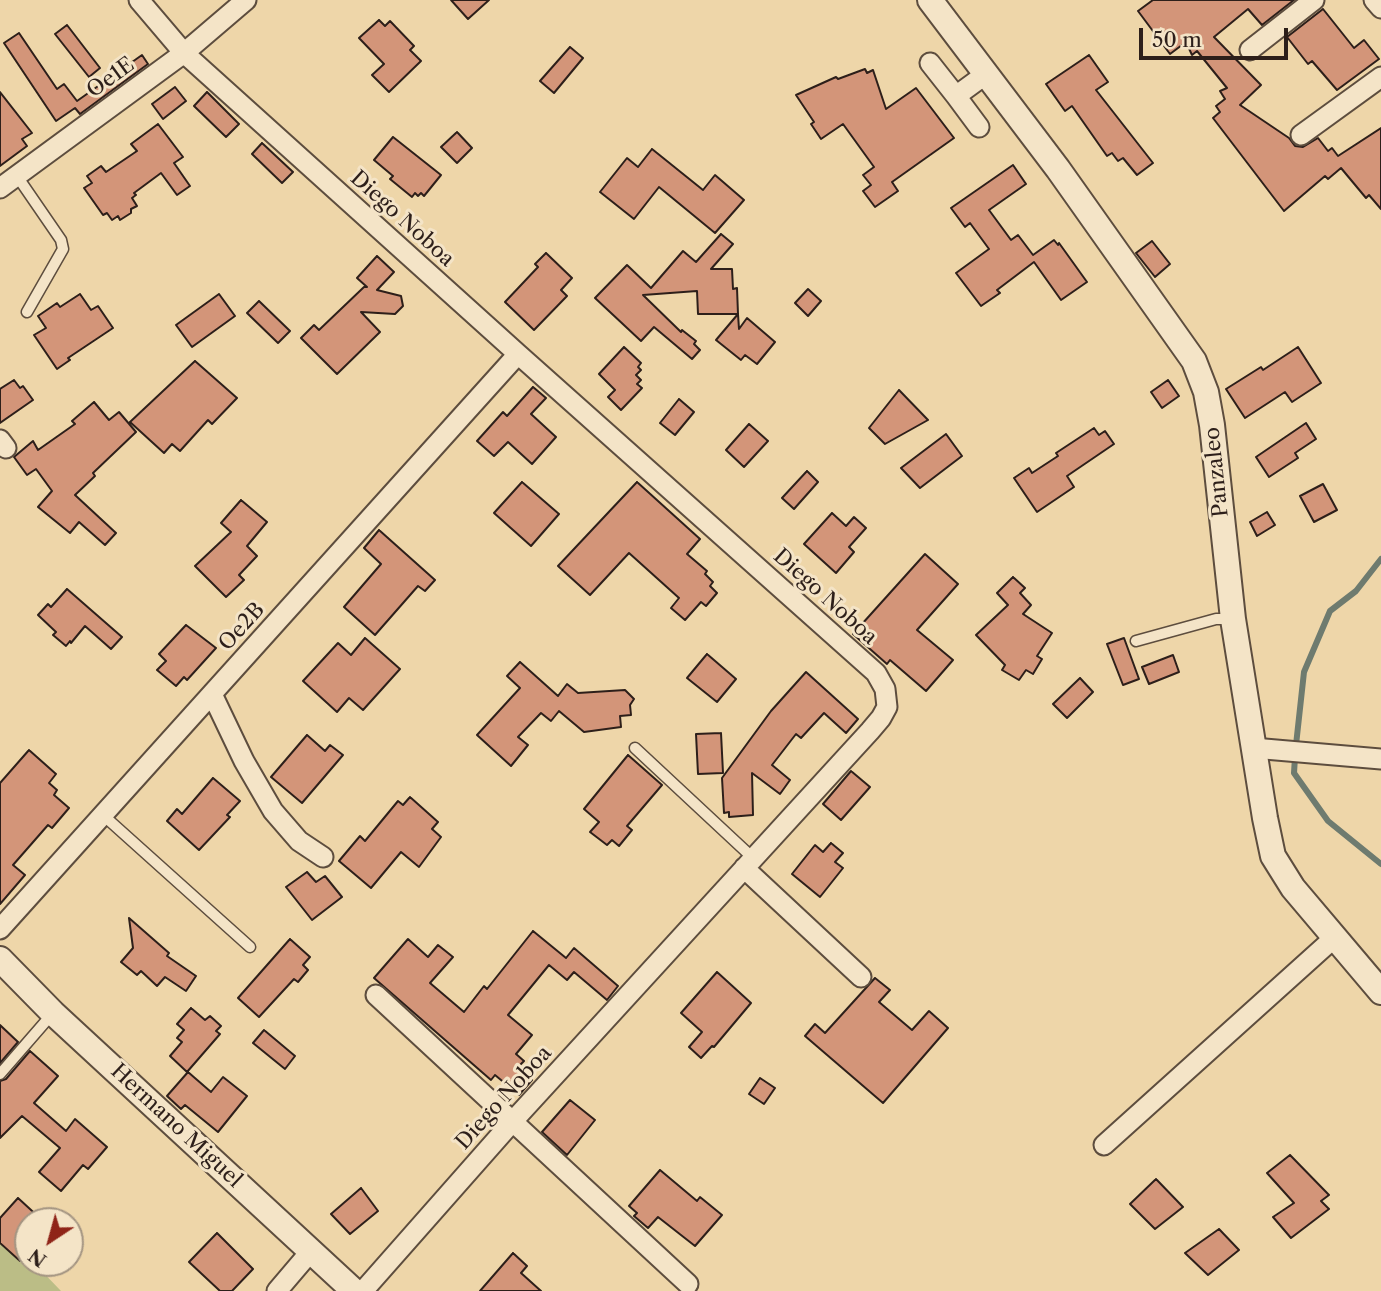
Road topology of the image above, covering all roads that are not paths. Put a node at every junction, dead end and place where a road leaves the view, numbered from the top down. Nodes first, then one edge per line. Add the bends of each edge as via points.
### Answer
1 (139, 0) edge
2 (246, 0) edge
3 (930, 0) edge
4 (1314, 0) edge
5 (1374, 0) edge
6 (1381, 8) edge
7 (1250, 50) dead end
8 (184, 53) junction
9 (930, 63) dead end
10 (986, 74) junction
11 (1381, 77) edge
12 (956, 96) junction
13 (979, 127) dead end
14 (1301, 135) dead end
15 (18, 176) junction
16 (0, 188) edge
17 (27, 312) dead end
18 (517, 355) junction
19 (1233, 619) junction
20 (1136, 641) dead end
21 (212, 695) junction
22 (635, 748) dead end
23 (1253, 748) junction
24 (1380, 760) edge
25 (103, 815) junction
26 (323, 856) dead end
27 (748, 863) junction
28 (0, 929) edge
29 (1334, 938) junction
30 (250, 947) dead end
31 (0, 959) edge
32 (861, 977) dead end
33 (1381, 992) edge
34 (376, 995) dead end
35 (53, 1013) junction
36 (0, 1074) edge
37 (513, 1121) junction
38 (1104, 1145) dead end
39 (311, 1251) junction
40 (688, 1284) dead end
41 (277, 1291) edge
42 (354, 1291) edge
43 (363, 1291) edge

1 - 8 street, Diego Noboa
2 - 8 street, Oe1E
3 - 10 street, Panzaleo
4 - 7 street
5 - 6 street
8 - 15 street, Oe1E
8 - 18 street, Diego Noboa
9 - 12 street
10 - 12 street
10 - 19 street, Panzaleo via 1194,361 1212,425
11 - 14 street
12 - 13 street
15 - 16 street, Oe1E
15 - 17 lane via 63,249
18 - 21 street, Oe2B
18 - 27 street, Diego Noboa via 876,673 885,689 887,707 881,718
19 - 20 lane via 1216,619
19 - 23 street, Panzaleo
21 - 25 street, Oe2B
21 - 26 street via 273,811 299,841
22 - 27 lane
23 - 24 street
23 - 29 street, Panzaleo via 1273,856
25 - 28 street, Oe2B
25 - 30 lane
27 - 32 street
27 - 37 street, Diego Noboa
29 - 33 street, Panzaleo
29 - 38 street
31 - 35 street, Hermano Miguel
34 - 37 street
35 - 36 lane
35 - 39 street, Hermano Miguel
37 - 40 street
37 - 43 street, Diego Noboa
39 - 41 street
39 - 42 street, Hermano Miguel

